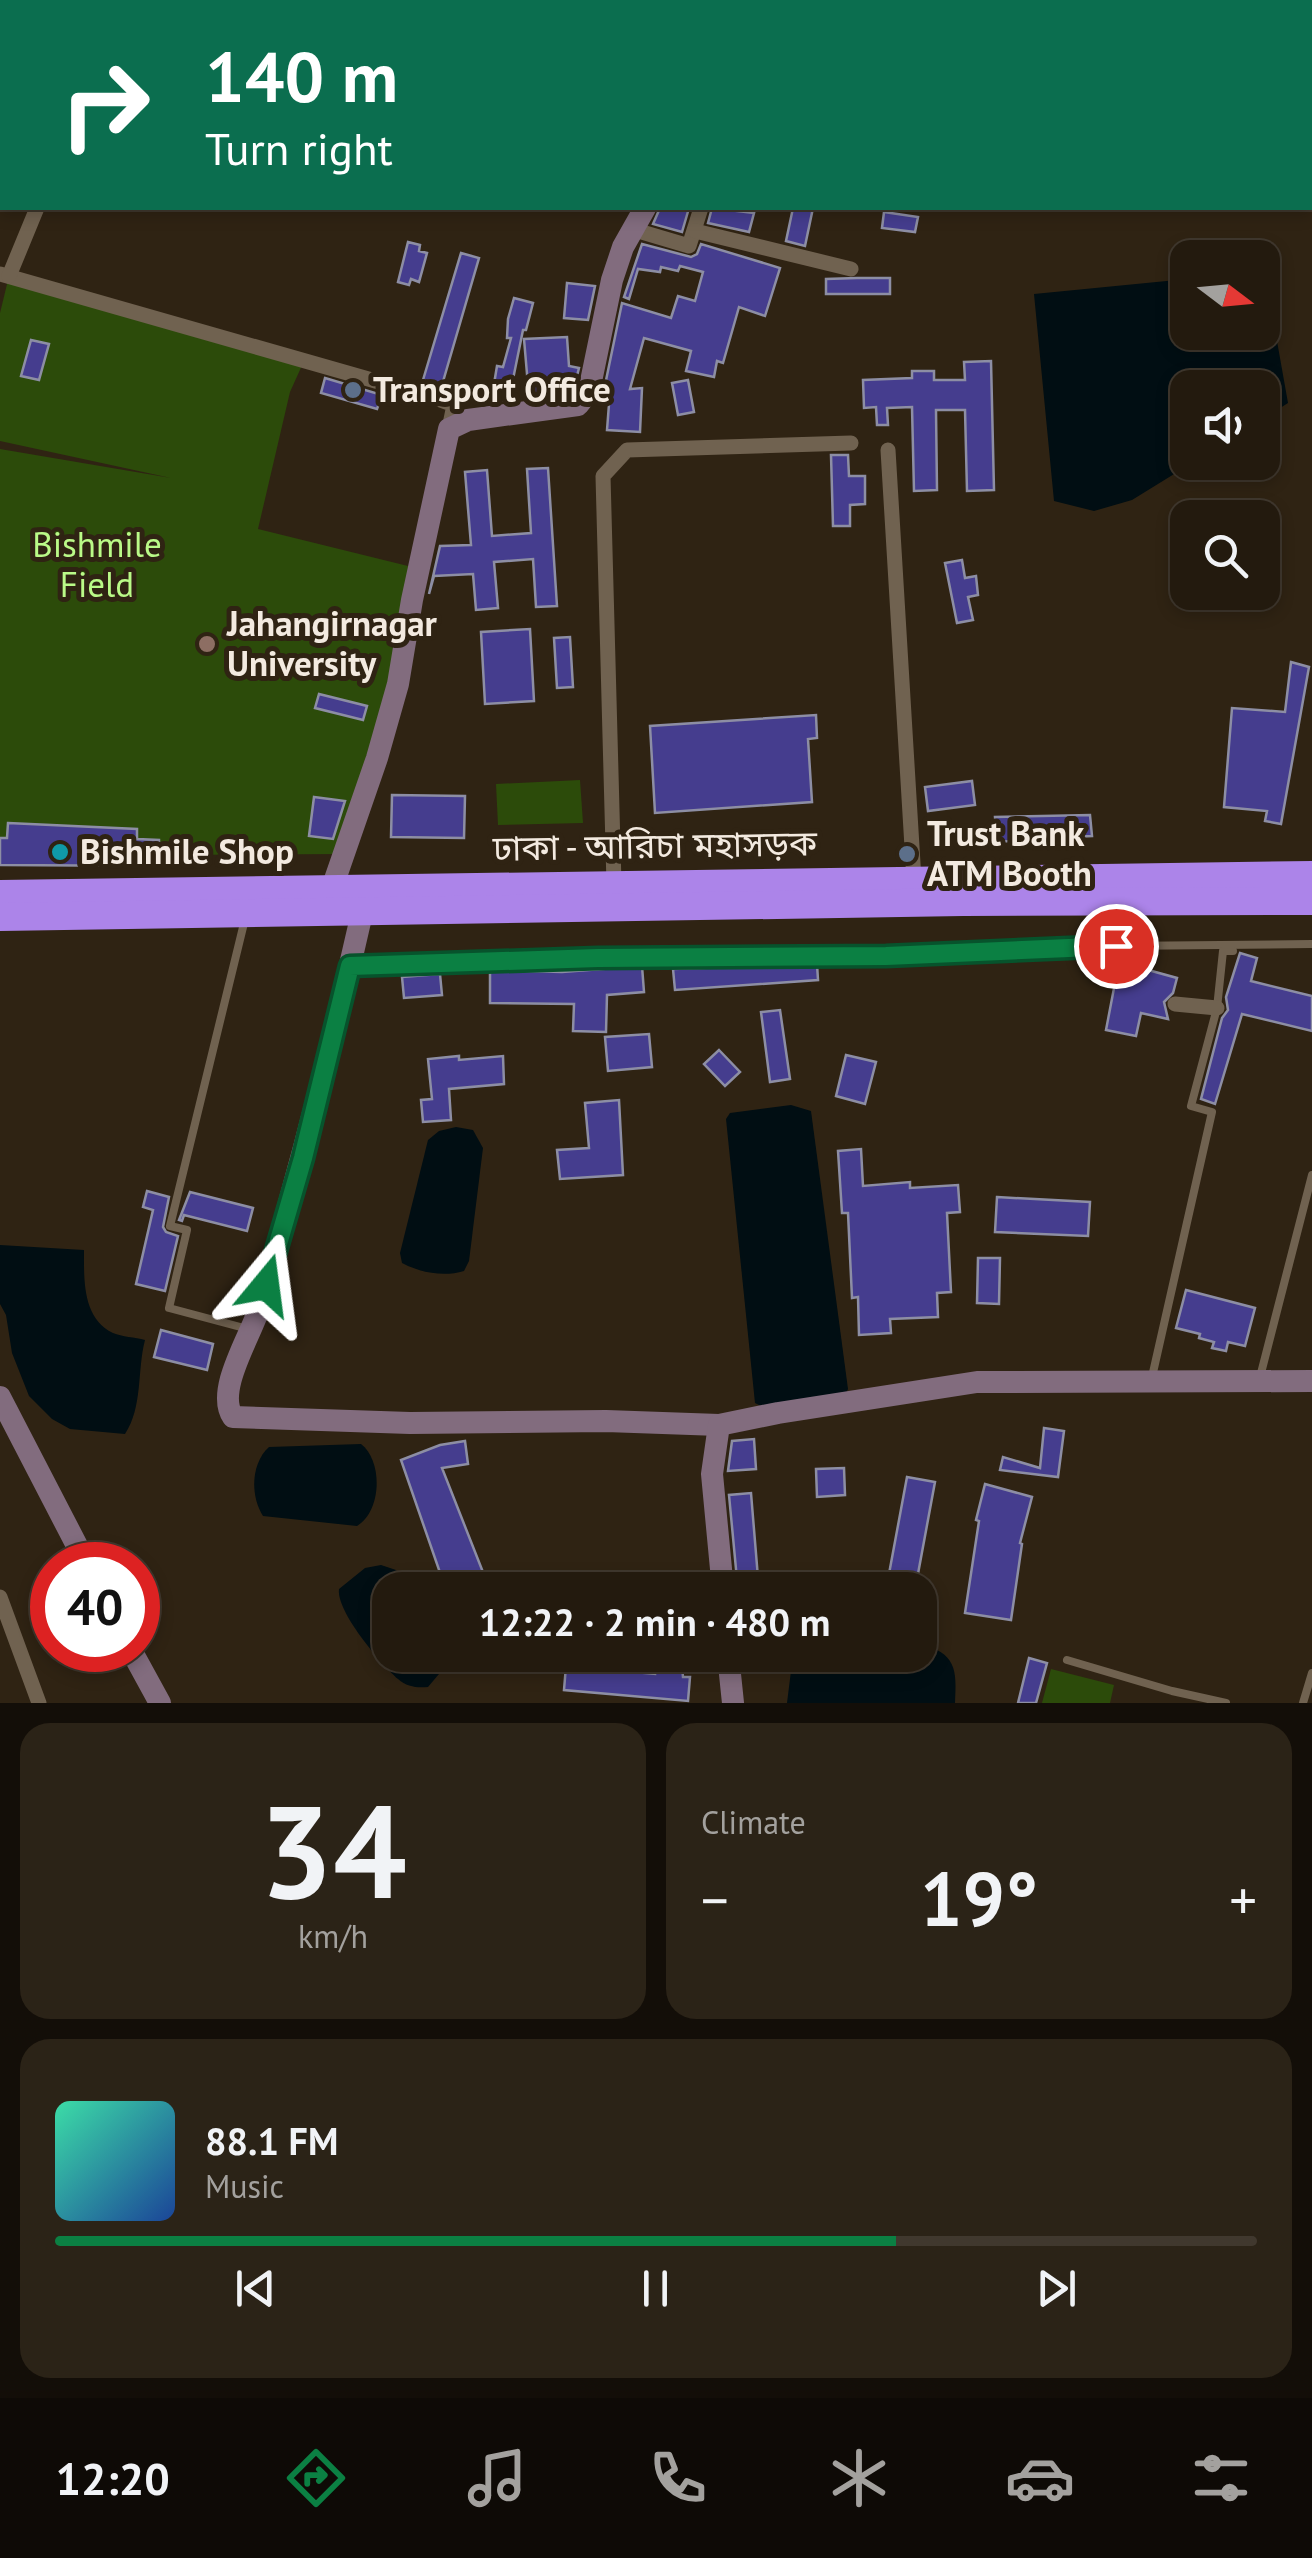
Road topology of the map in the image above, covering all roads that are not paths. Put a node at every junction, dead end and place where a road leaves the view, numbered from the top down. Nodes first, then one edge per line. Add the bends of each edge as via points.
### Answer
1 (37, 210) edge
2 (644, 210) edge
3 (700, 210) edge
4 (635, 230) junction
5 (695, 231) junction
6 (851, 269) dead end
7 (4, 275) edge
8 (449, 429) junction
9 (851, 443) dead end
10 (888, 450) dead end
11 (1312, 875) edge
12 (914, 880) junction
13 (614, 884) junction
14 (332, 888) junction
15 (0, 894) edge
16 (1312, 901) edge
17 (362, 913) junction
18 (246, 914) junction
19 (0, 917) edge
20 (1312, 947) edge
21 (350, 966) junction
22 (1175, 1004) dead end
23 (1217, 1008) junction
24 (1312, 1176) edge
25 (251, 1330) junction
26 (1151, 1381) junction
27 (1259, 1381) junction
28 (1312, 1381) edge
29 (0, 1397) edge
30 (719, 1426) junction
31 (75, 1542) edge
32 (720, 1572) edge
33 (0, 1598) edge
34 (1067, 1660) dead end
35 (143, 1672) edge
36 (729, 1672) edge
37 (1312, 1673) edge
38 (38, 1703) edge
39 (160, 1703) edge
40 (732, 1703) edge
41 (1226, 1703) edge
42 (1303, 1703) edge

1 - 7 street
2 - 4 street
3 - 5 street
4 - 5 street via 686,247
4 - 8 street via 623,247 589,391 578,405 468,420
5 - 6 street
7 - 8 street via 436,398 454,405
8 - 14 street via 398,684
9 - 13 street via 628,450 603,476
10 - 12 street
11 - 12 highway, ঢাকা - আরিচা মহাসড়ক
12 - 13 highway, ঢাকা - আরিচা মহাসড়ক
13 - 14 highway, ঢাকা - আরিচা মহাসড়ক
14 - 15 highway, ঢাকা - আরিচা মহাসড়ক
16 - 17 highway, ঢাকা - আরিচা মহাসড়ক
17 - 18 highway, ঢাকা - আরিচা মহাসড়ক
17 - 21 street
18 - 19 highway, ঢাকা - আরিচা মহাসড়ক
18 - 25 lane via 170,1226 187,1230 169,1308
20 - 21 lane
20 - 23 lane via 1224,951
21 - 25 street via 303,1158
22 - 23 street
23 - 26 lane via 1191,1106 1212,1112
24 - 27 lane
25 - 30 street via 226,1399 237,1419
26 - 27 street
26 - 30 street via 977,1382
27 - 28 street
29 - 31 street
30 - 32 street via 712,1474
33 - 38 street
34 - 41 lane
35 - 39 street
36 - 40 street
37 - 42 lane

